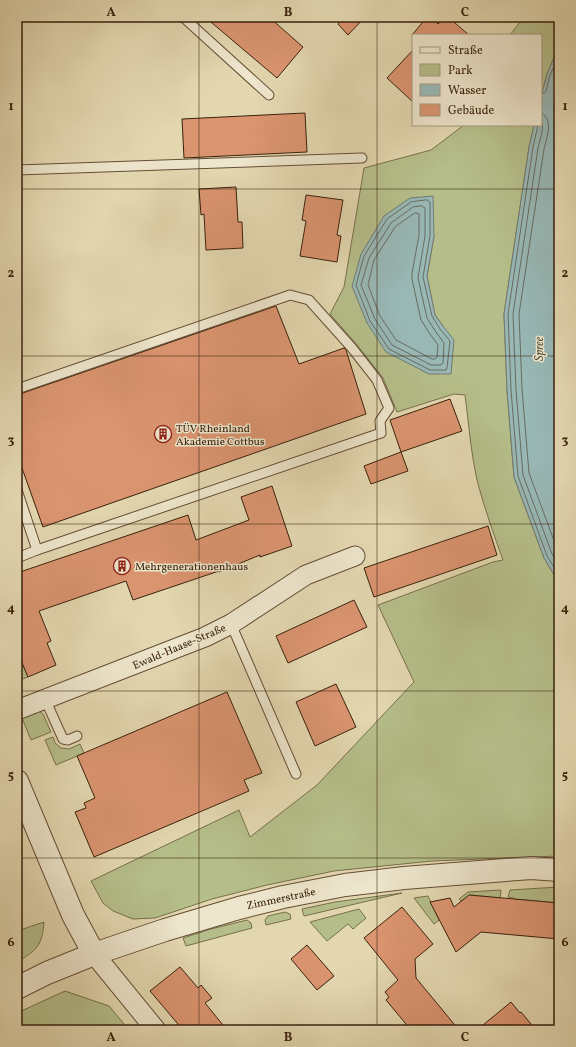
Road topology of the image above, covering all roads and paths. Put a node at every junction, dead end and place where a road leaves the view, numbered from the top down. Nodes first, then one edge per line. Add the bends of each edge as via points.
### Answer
1 (183, 17) edge
2 (269, 95) dead end
3 (362, 158) dead end
4 (17, 170) edge
5 (17, 389) edge
6 (17, 490) edge
7 (37, 550) junction
8 (355, 556) dead end
9 (17, 558) edge
10 (231, 624) junction
11 (45, 699) junction
12 (17, 710) edge
13 (77, 736) dead end
14 (296, 774) dead end
15 (17, 781) edge
16 (559, 870) edge
17 (94, 954) junction
18 (17, 988) edge
19 (156, 1030) edge

1 - 2 lane
3 - 4 lane
5 - 7 lane via 290,295 309,300 352,348 377,380 389,408 380,421 380,433
6 - 7 lane
7 - 9 lane
8 - 10 street, Ewald-Haase-Straße via 306,575
10 - 11 street, Ewald-Haase-Straße via 205,637
10 - 14 lane
11 - 12 street, Ewald-Haase-Straße
11 - 13 lane via 63,739 68,740
15 - 17 street via 72,915
16 - 17 street, Zimmerstraße via 531,868 410,877 283,896 168,929
17 - 18 street, Zimmerstraße
17 - 19 street

